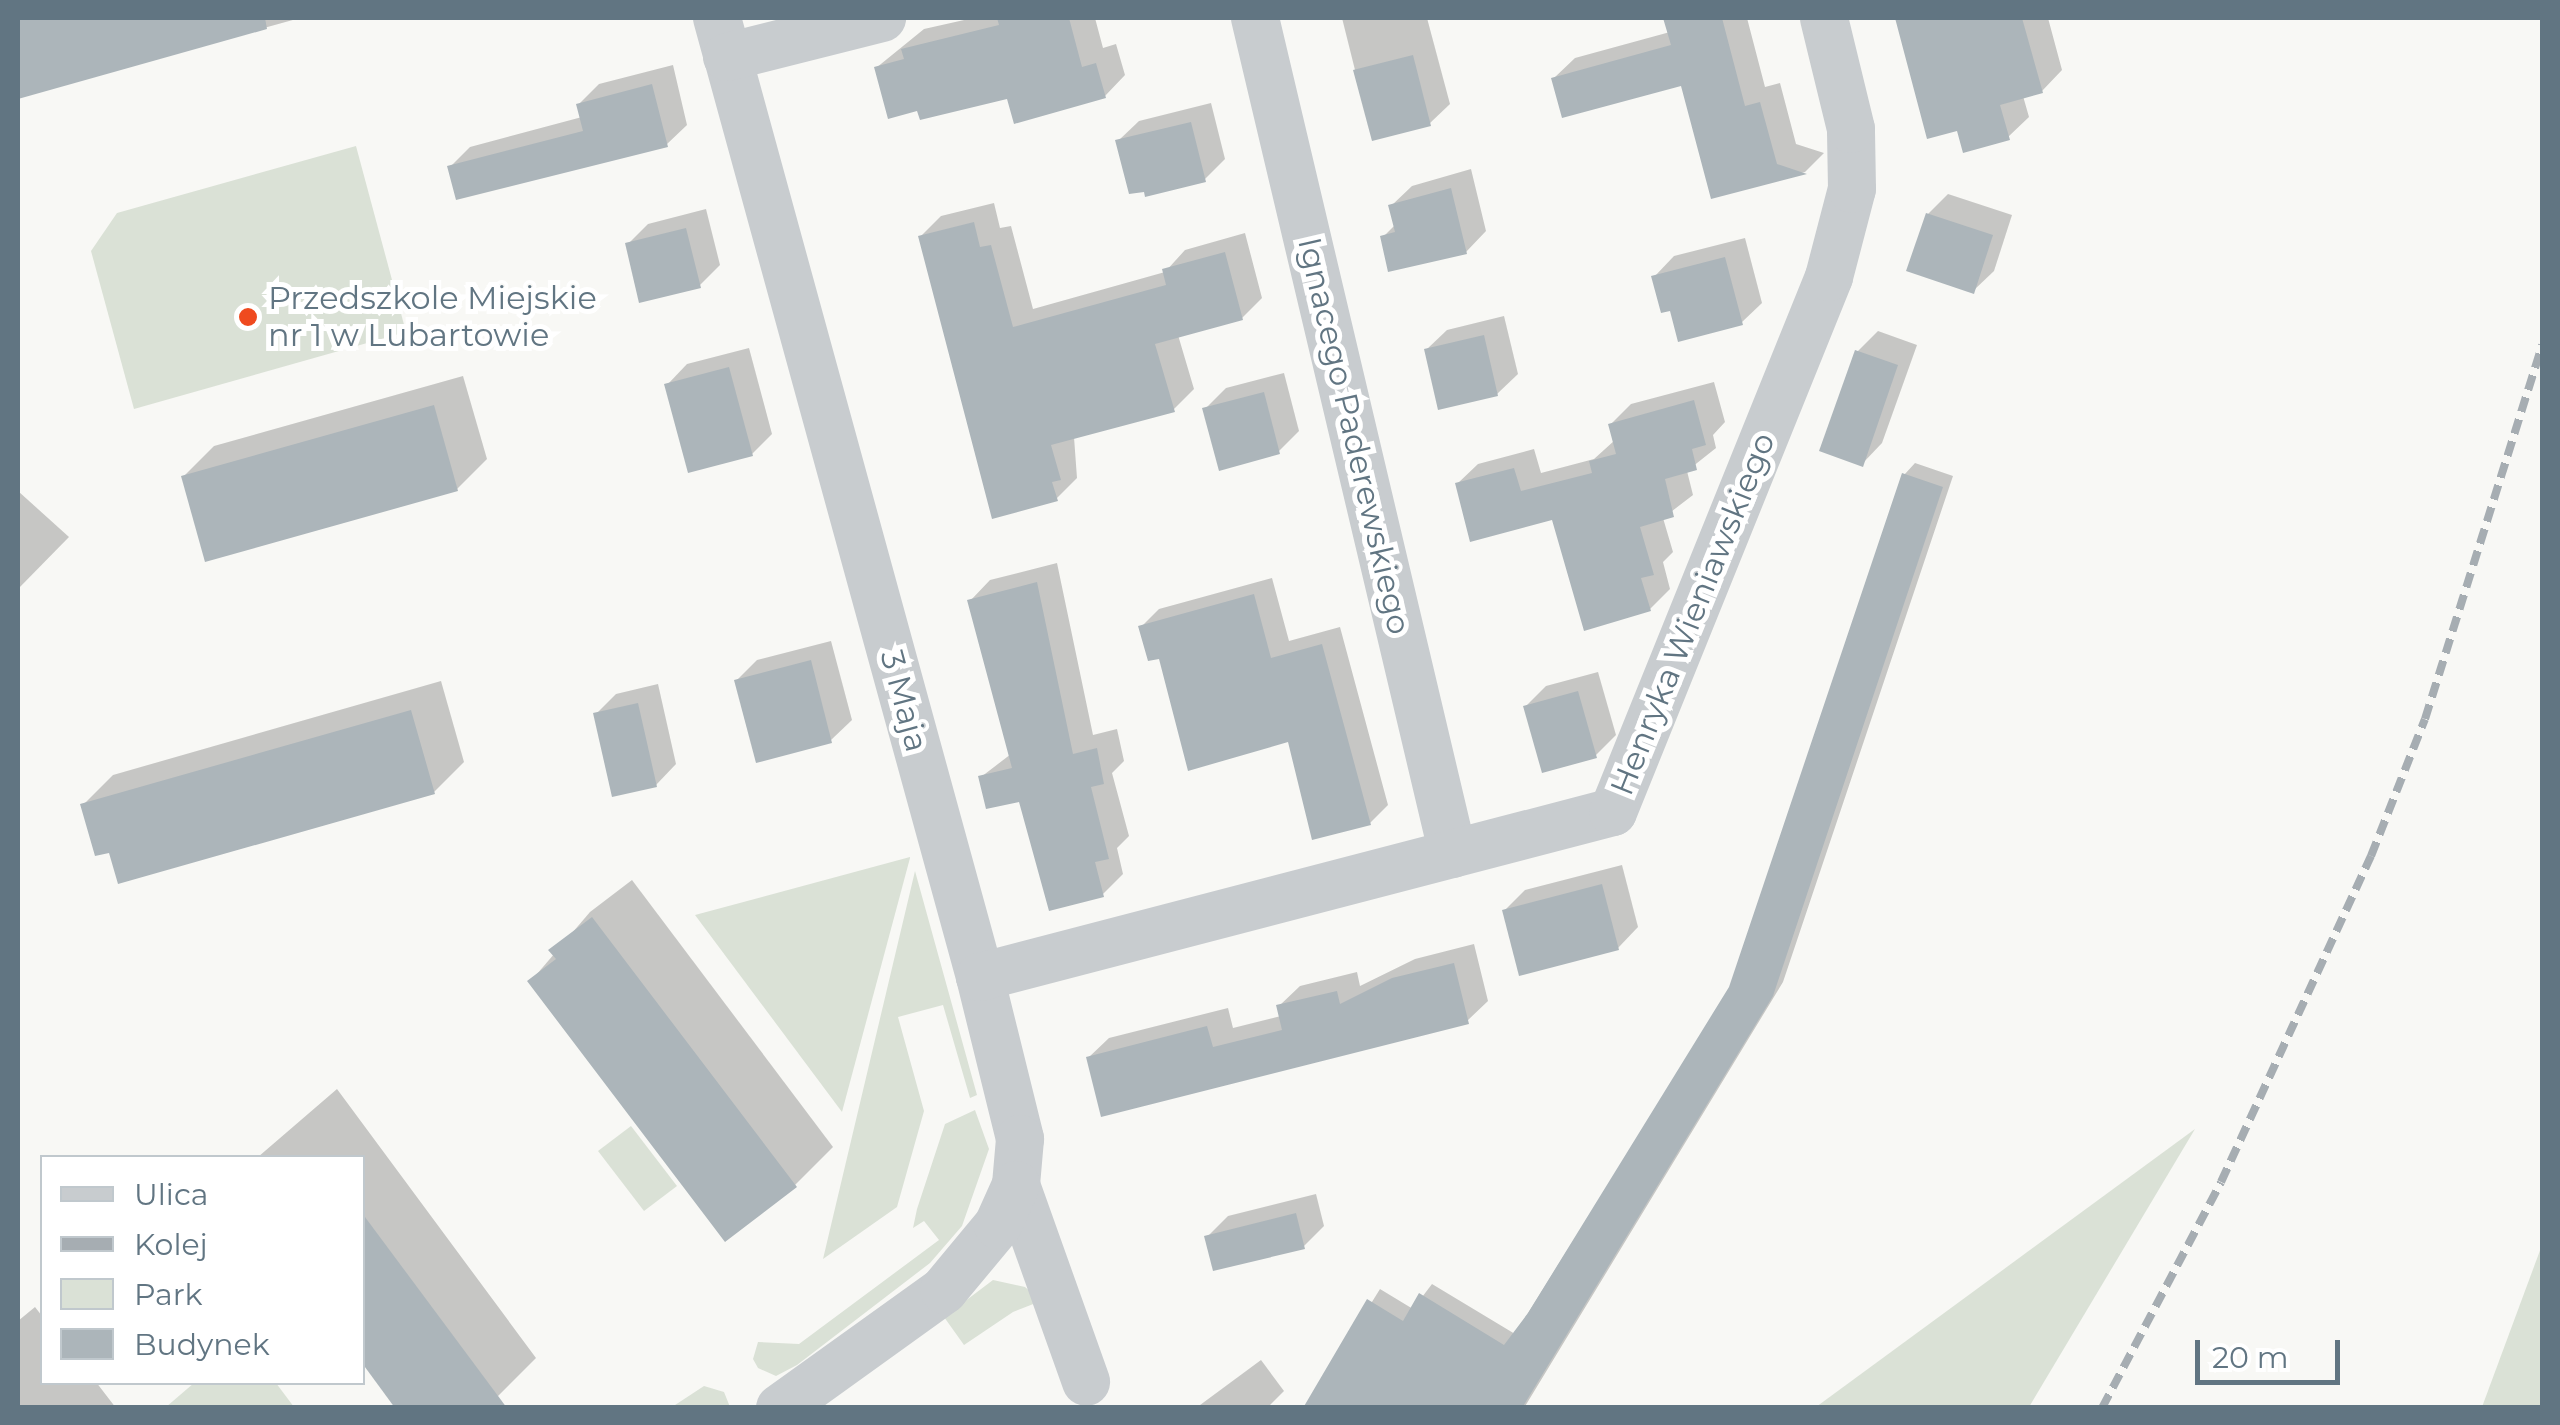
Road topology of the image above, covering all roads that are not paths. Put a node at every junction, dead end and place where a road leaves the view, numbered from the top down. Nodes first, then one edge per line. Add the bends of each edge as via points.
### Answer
1 (882, 18) edge
2 (1254, 18) edge
3 (1824, 18) edge
4 (722, 37) edge
5 (1453, 854) junction
6 (980, 976) junction
7 (1016, 1186) junction
8 (1086, 1382) dead end
9 (780, 1408) edge

1 - 4 street
2 - 5 street, Ignacego Paderewskiego
3 - 5 street, Henryka Wieniawskiego via 1851,129 1852,188 1830,277 1613,812
4 - 6 street, 3 Maja
5 - 6 street, Henryka Wieniawskiego
6 - 7 street, 3 Maja via 1020,1138
7 - 8 street, 3 Maja
7 - 9 street via 998,1225 944,1290

